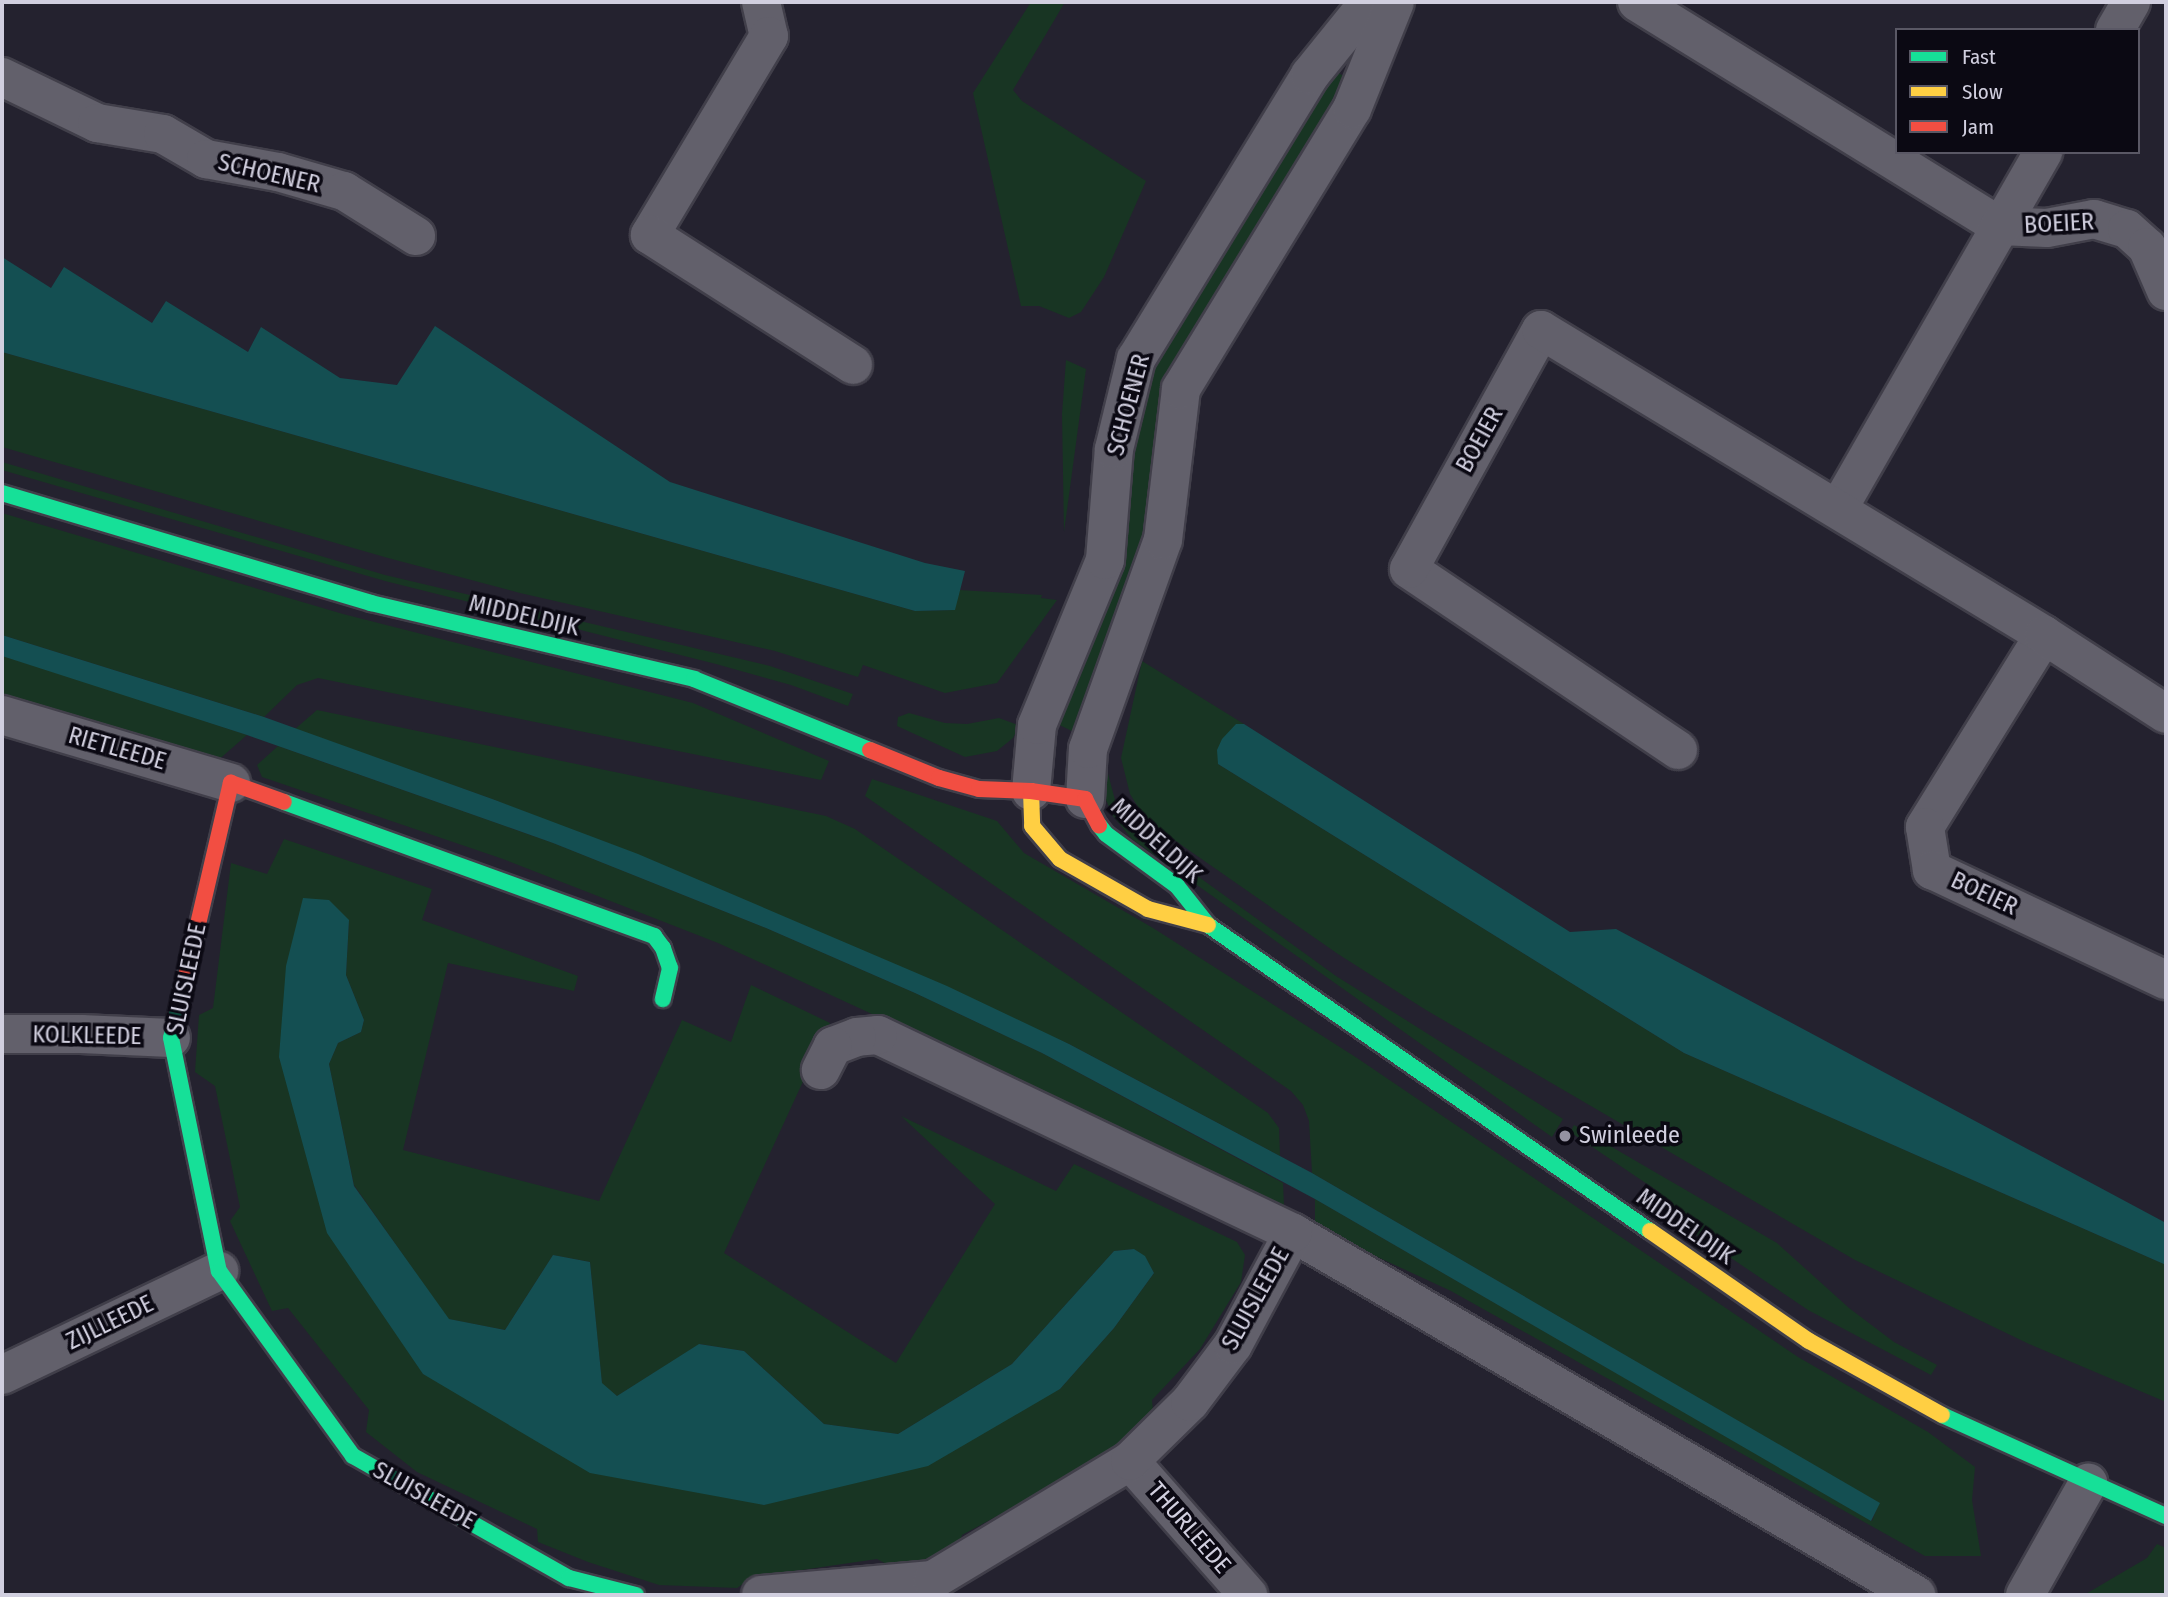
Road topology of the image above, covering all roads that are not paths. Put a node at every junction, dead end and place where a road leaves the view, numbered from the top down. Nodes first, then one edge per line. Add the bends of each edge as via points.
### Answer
1 (761, 2) edge
2 (1369, 2) edge
3 (1395, 2) edge
4 (2131, 2) edge
5 (1660, 8) edge
6 (2116, 28) edge
7 (2, 77) edge
8 (2042, 154) edge
9 (1999, 226) junction
10 (416, 236) dead end
11 (2166, 291) edge
12 (853, 365) dead end
13 (2, 493) edge
14 (1838, 509) junction
15 (2044, 635) junction
16 (2166, 714) edge
17 (2, 715) edge
18 (1088, 749) junction
19 (1678, 750) dead end
20 (231, 783) junction
21 (1031, 791) junction
22 (1085, 799) junction
23 (1208, 925) junction
24 (2166, 980) edge
25 (663, 999) dead end
26 (2, 1035) edge
27 (171, 1038) junction
28 (821, 1070) dead end
29 (1293, 1233) junction
30 (219, 1271) junction
31 (2, 1375) edge
32 (1130, 1461) junction
33 (2088, 1483) junction
34 (2166, 1516) edge
35 (566, 1587) edge
36 (935, 1588) edge
37 (636, 1595) edge
38 (761, 1595) edge
39 (1248, 1595) edge
40 (1916, 1595) edge
41 (2025, 1595) edge

1 - 12 street via 769,36 650,234
2 - 21 street, SCHOENER via 1310,75 1136,359 1114,449 1105,560 1037,725
3 - 18 street, SCHOENER via 1352,109 1181,389 1163,540
4 - 6 street
5 - 9 street, BOEIER
7 - 10 street, SCHOENER via 97,123 163,134 206,159 344,191
8 - 9 street, BOEIER
9 - 11 street, BOEIER via 2047,228 2094,219 2127,229 2147,247
9 - 14 street, BOEIER
13 - 21 street, MIDDELDIJK via 371,603 694,679 939,778 979,789
14 - 15 street, BOEIER
14 - 19 street, BOEIER via 1541,330 1409,569
15 - 16 street, BOEIER
15 - 24 street, BOEIER via 1925,827 1932,870
17 - 20 street, RIETLEEDE
18 - 21 street
18 - 22 street, SCHOENER
20 - 25 street via 654,936 670,968
20 - 27 street, SLUISLEEDE
21 - 22 street, MIDDELDIJK
21 - 23 street, MIDDELDIJK via 1032,826 1060,859 1148,909
22 - 23 street, MIDDELDIJK via 1106,834 1177,886
23 - 33 street, MIDDELDIJK via 1809,1341 1914,1402
26 - 27 street, KOLKLEEDE
27 - 30 street, SLUISLEEDE
28 - 29 street, SLUISLEEDE via 833,1046 878,1035
29 - 32 street, SLUISLEEDE via 1233,1345 1190,1402
29 - 40 street
30 - 31 street, ZIJLLEEDE
30 - 35 street, SLUISLEEDE via 353,1456
32 - 36 street, SLUISLEEDE
32 - 39 street, THURLEEDE
33 - 34 street, MIDDELDIJK
33 - 41 street
35 - 37 street, SLUISLEEDE
36 - 38 street, SLUISLEEDE

